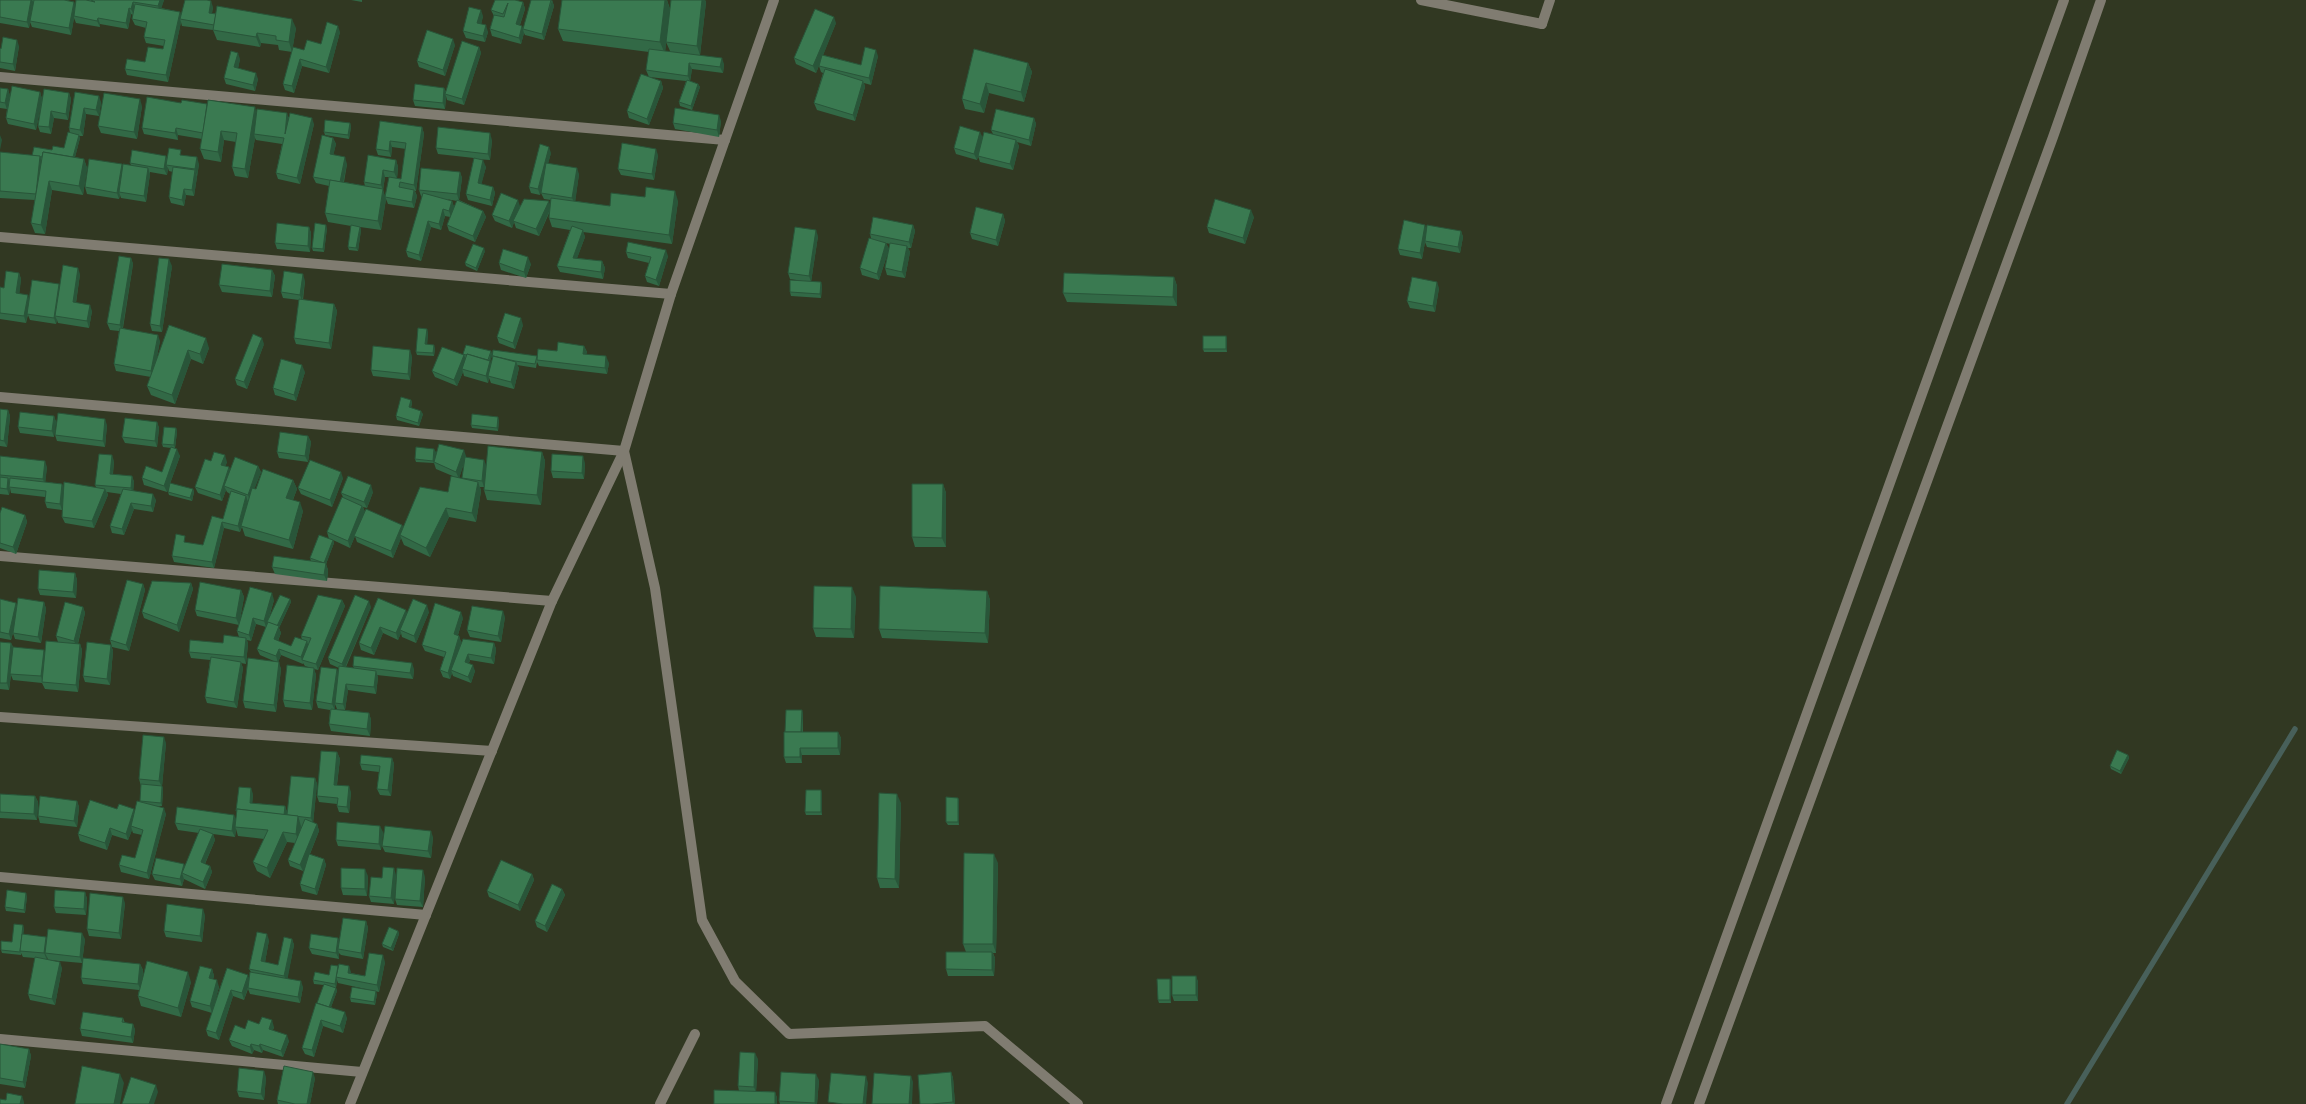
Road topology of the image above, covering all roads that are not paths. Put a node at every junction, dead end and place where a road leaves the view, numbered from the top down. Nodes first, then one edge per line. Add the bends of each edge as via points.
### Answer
1 (774, 0) edge
2 (1422, 0) edge
3 (1550, 0) edge
4 (2064, 0) edge
5 (2101, 0) edge
6 (0, 77) edge
7 (725, 140) junction
8 (0, 237) edge
9 (671, 294) junction
10 (0, 397) edge
11 (624, 452) junction
12 (0, 556) edge
13 (552, 601) junction
14 (0, 716) edge
15 (492, 751) junction
16 (0, 877) edge
17 (426, 915) junction
18 (695, 1034) dead end
19 (0, 1038) edge
20 (362, 1072) junction
21 (350, 1104) edge
22 (660, 1104) edge
23 (1078, 1104) edge
24 (1666, 1104) edge
25 (1699, 1104) edge

1 - 7 street
2 - 3 street via 1542,24
4 - 24 street
5 - 25 street
6 - 7 street
7 - 9 street
8 - 9 street
9 - 11 street
10 - 11 street
11 - 13 street
11 - 23 street via 655,588 702,920 735,981 789,1034 984,1026
12 - 13 street
13 - 15 street
14 - 15 street
15 - 17 street
16 - 17 street
17 - 20 street
18 - 22 street
19 - 20 street
20 - 21 street

